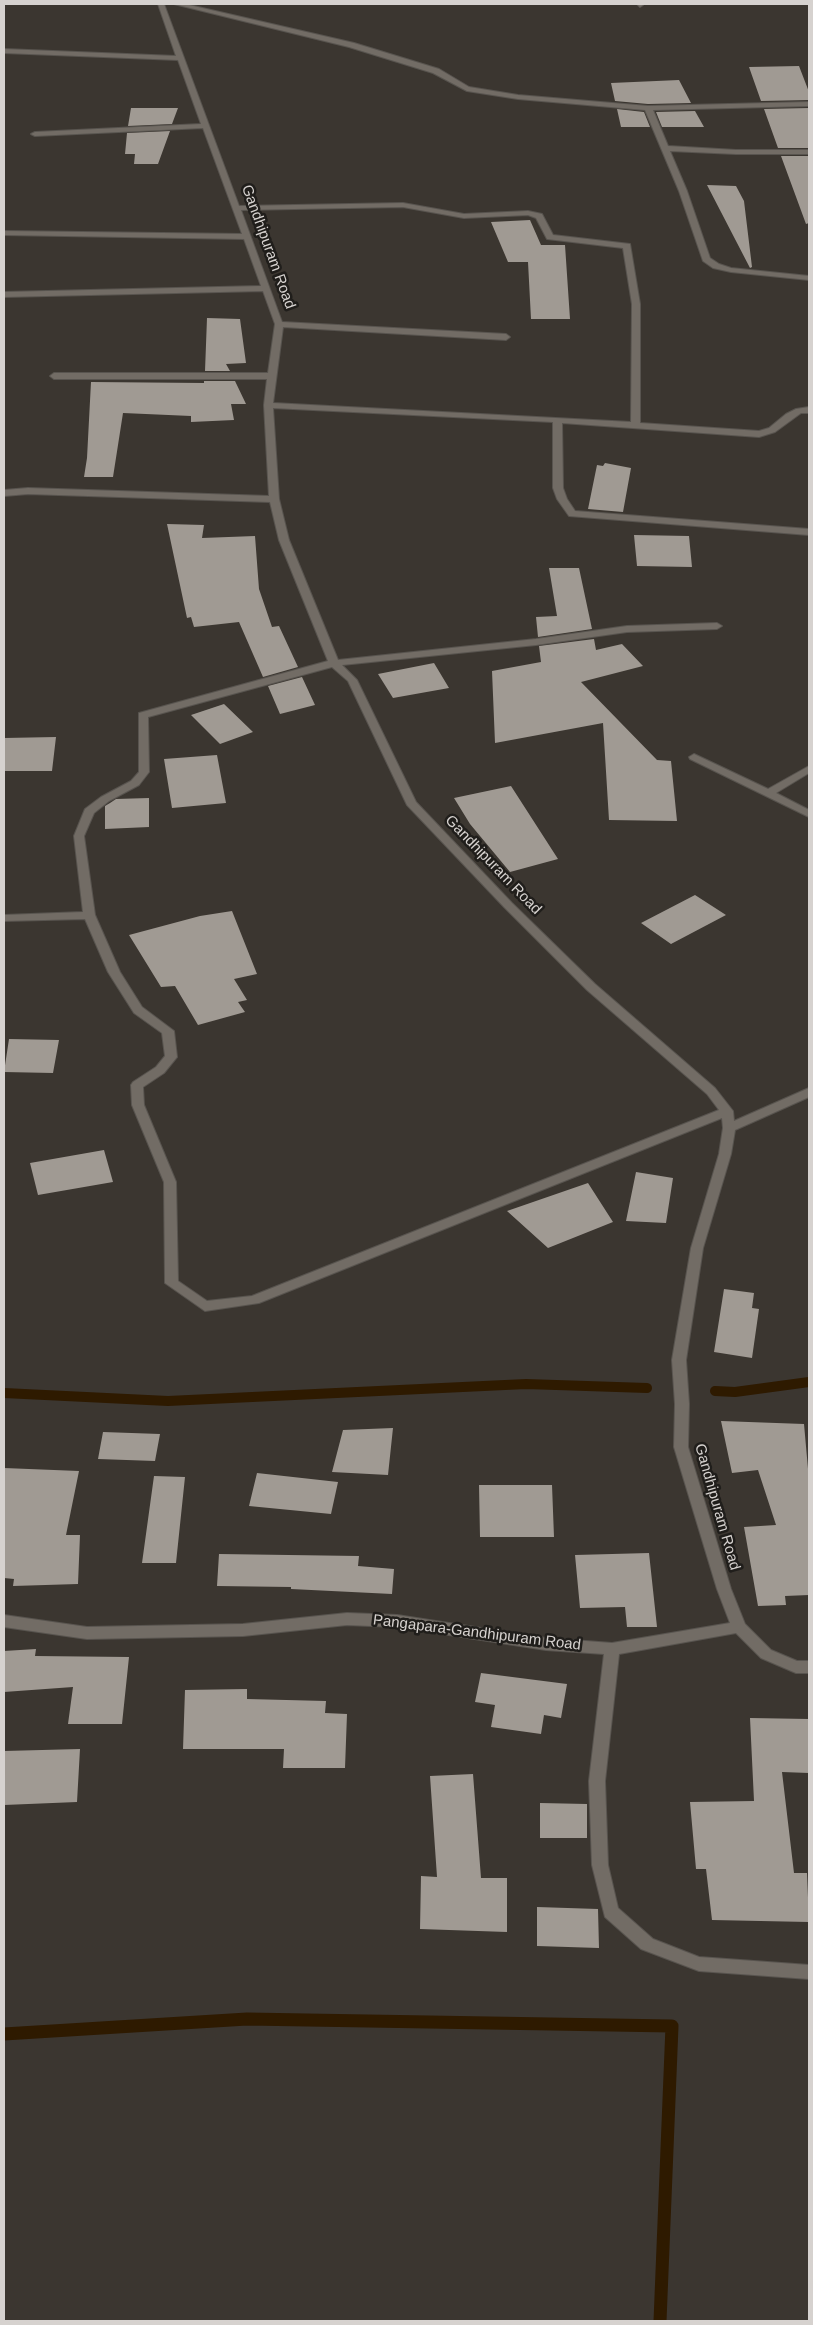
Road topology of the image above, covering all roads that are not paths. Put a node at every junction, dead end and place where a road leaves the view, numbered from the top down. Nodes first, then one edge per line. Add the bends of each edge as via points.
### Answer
1 (161, 4) edge
2 (177, 4) edge
3 (4, 51) edge
4 (182, 58) junction
5 (809, 104) edge
6 (648, 108) junction
7 (207, 126) junction
8 (36, 134) dead end
9 (665, 148) junction
10 (809, 152) edge
11 (237, 208) junction
12 (4, 233) edge
13 (248, 238) junction
14 (809, 278) edge
15 (266, 288) junction
16 (4, 295) edge
17 (279, 324) junction
18 (506, 337) dead end
19 (54, 376) dead end
20 (272, 376) junction
21 (268, 404) junction
22 (809, 410) edge
23 (557, 420) junction
24 (635, 426) junction
25 (4, 493) edge
26 (274, 499) junction
27 (809, 532) edge
28 (717, 626) dead end
29 (334, 664) junction
30 (694, 757) dead end
31 (809, 768) edge
32 (769, 793) junction
33 (809, 814) edge
34 (89, 915) junction
35 (4, 918) edge
36 (809, 1092) edge
37 (727, 1111) junction
38 (729, 1128) junction
39 (4, 1621) edge
40 (739, 1627) junction
41 (612, 1649) junction
42 (809, 1667) edge
43 (809, 1972) edge

1 - 4 street, Gandhipuram Road
2 - 6 street via 352,45 436,71 467,89 518,97
3 - 4 street
4 - 7 street, Gandhipuram Road
5 - 6 street
6 - 9 street
7 - 8 street
7 - 11 street, Gandhipuram Road
9 - 10 street
9 - 14 street via 706,259 716,266 732,270
11 - 13 street, Gandhipuram Road
11 - 24 street via 403,205 464,216 528,213 539,216 550,237 627,246 636,304
12 - 13 street
13 - 15 street, Gandhipuram Road
15 - 16 street
15 - 17 street, Gandhipuram Road
17 - 18 street
17 - 20 street, Gandhipuram Road
19 - 20 street
20 - 21 street, Gandhipuram Road
21 - 23 street
21 - 26 street, Gandhipuram Road
22 - 24 street via 798,411 772,430 760,434
23 - 24 street
23 - 27 street via 558,488 572,514
25 - 26 street via 28,491
26 - 29 street, Gandhipuram Road via 284,540
28 - 29 street via 627,629
29 - 34 street via 143,715 144,772 135,783 89,811 79,836
29 - 37 street, Gandhipuram Road via 352,680 411,802 591,987 711,1091
30 - 32 street
31 - 32 street
32 - 33 street
34 - 35 street
34 - 37 street via 114,972 138,1010 168,1031 172,1057 160,1070 137,1085 138,1105 170,1182 172,1283 205,1306 254,1300
36 - 38 street
37 - 38 street, Gandhipuram Road
38 - 40 street, Gandhipuram Road via 721,1173 698,1248 679,1360 681,1447 724,1589
39 - 41 street, Pangapara-Gandhipuram Road via 87,1633 243,1630 347,1619 397,1621 546,1644
40 - 41 street, Pangapara-Gandhipuram Road
40 - 42 street, Gandhipuram Road via 766,1654 796,1668
41 - 43 street via 597,1780 600,1864 611,1912 647,1944 699,1964

